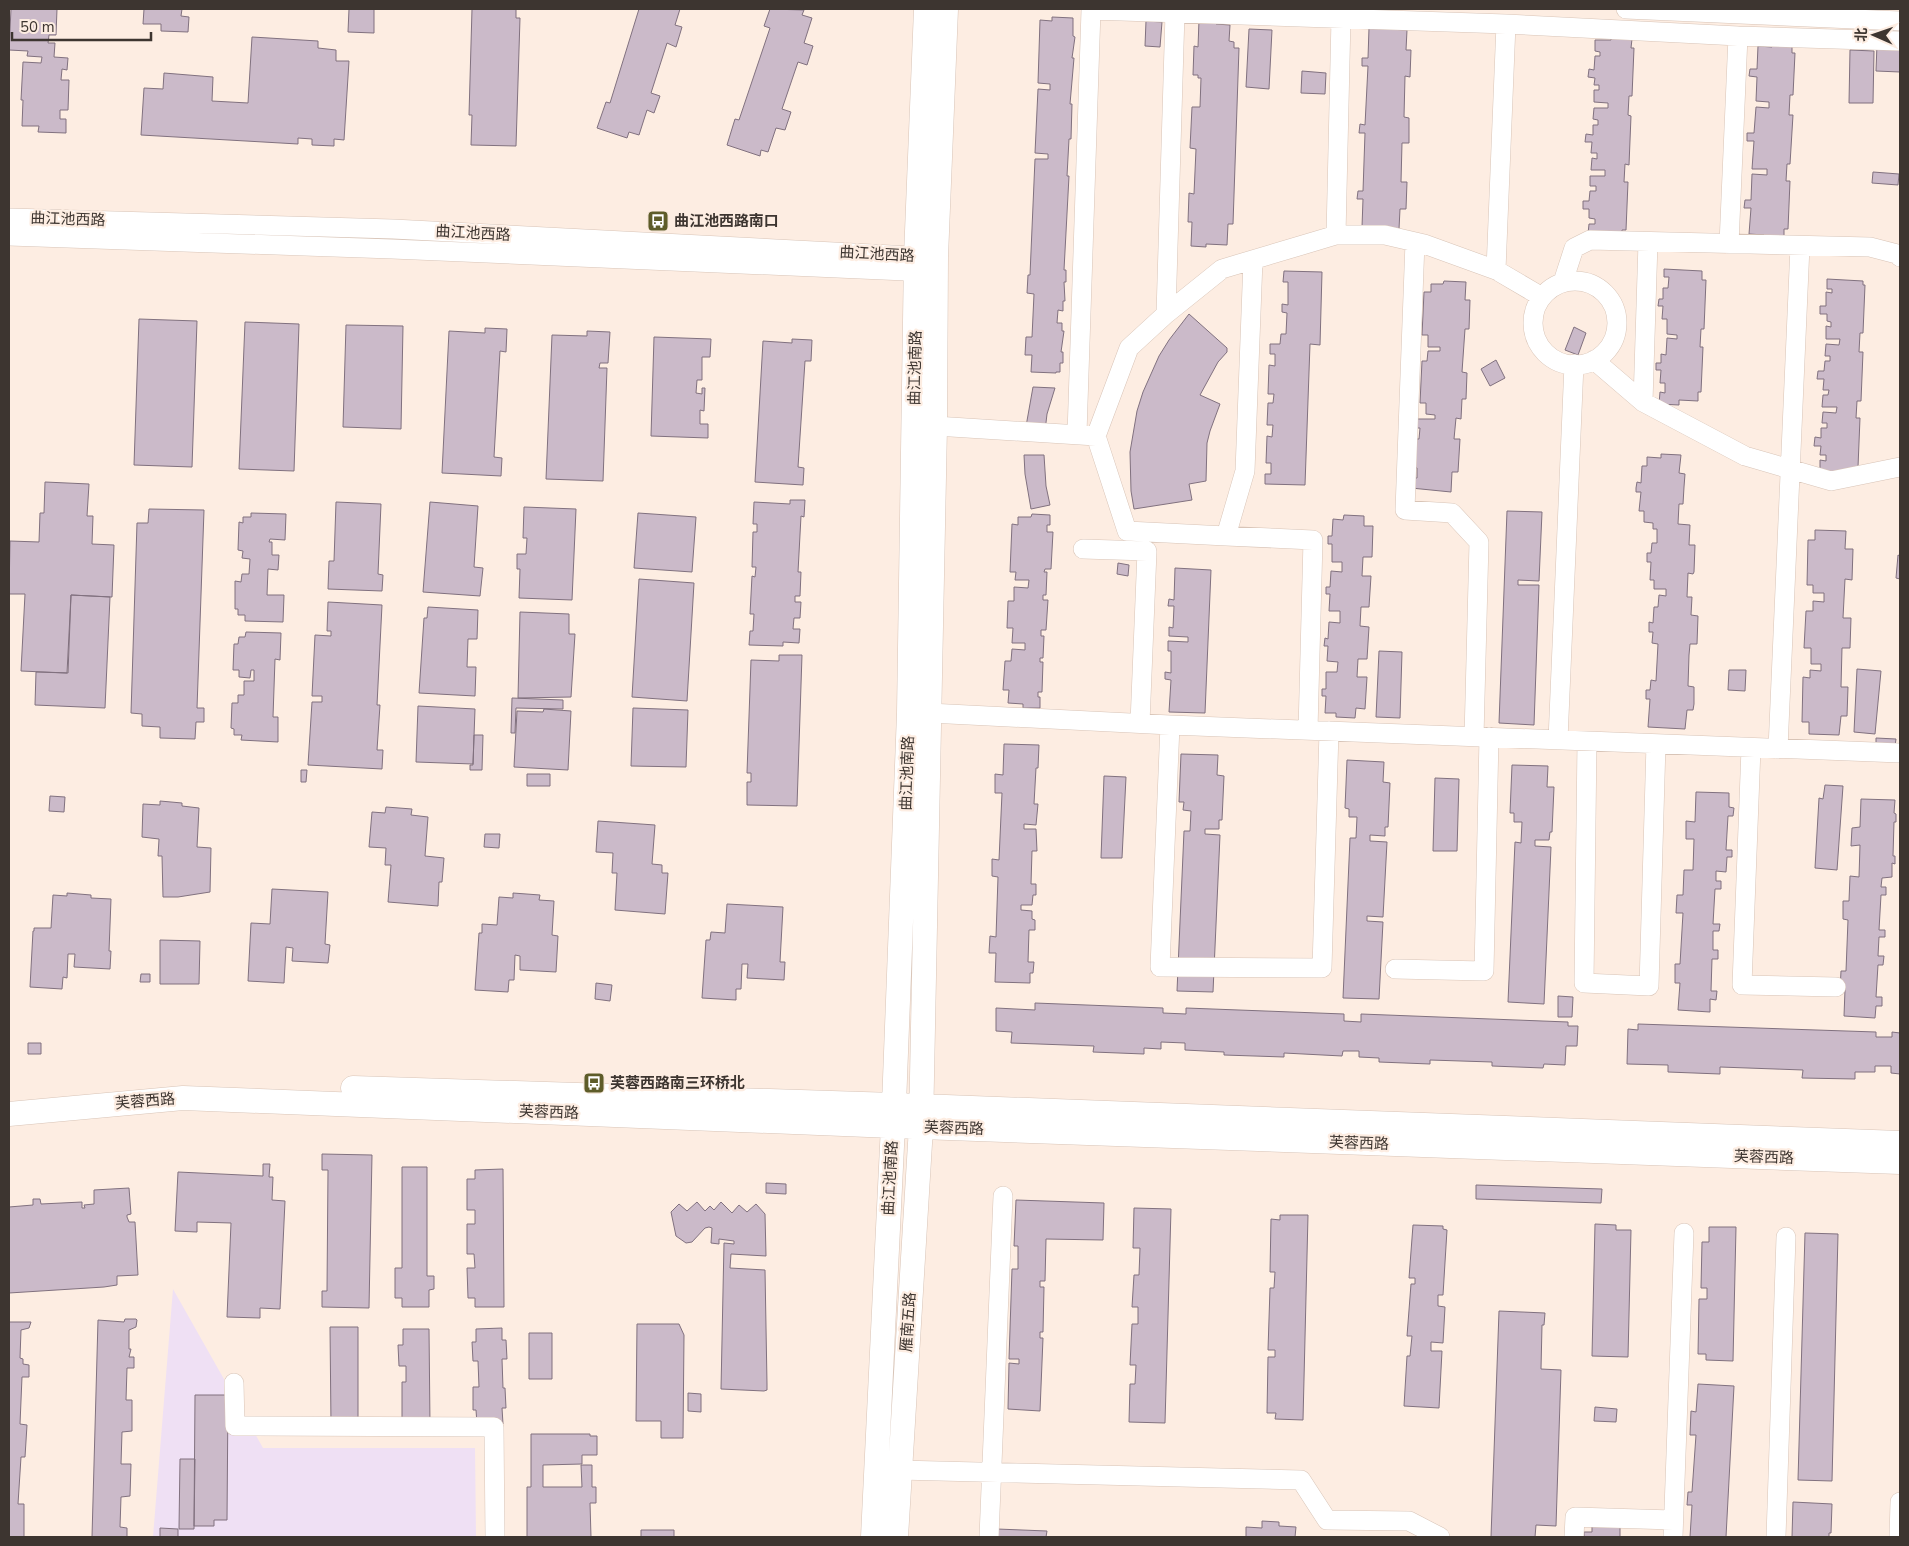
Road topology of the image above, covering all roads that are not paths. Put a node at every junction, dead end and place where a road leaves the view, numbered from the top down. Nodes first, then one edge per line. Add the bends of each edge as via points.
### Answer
1 (926, 9) edge
2 (946, 9) edge
3 (1626, 9) edge
4 (1176, 13) junction
5 (1341, 18) junction
6 (1900, 21) edge
7 (1506, 24) junction
8 (1738, 36) junction
9 (1900, 41) edge
10 (9, 218) edge
11 (1336, 235) junction
12 (9, 236) edge
13 (1415, 242) junction
14 (1648, 242) junction
15 (1729, 244) junction
16 (1800, 246) junction
17 (1900, 257) edge
18 (1253, 260) junction
19 (926, 264) junction
20 (1496, 270) junction
21 (1563, 282) junction
22 (1542, 297) junction
23 (1166, 314) junction
24 (1594, 360) junction
25 (1574, 364) junction
26 (1643, 402) junction
27 (935, 426) junction
28 (1077, 434) junction
29 (1096, 436) junction
30 (1900, 467) edge
31 (1789, 469) junction
32 (1226, 536) junction
33 (1084, 549) dead end
34 (929, 713) junction
35 (1140, 724) junction
36 (1170, 725) junction
37 (1308, 730) junction
38 (1329, 731) junction
39 (1482, 737) junction
40 (1558, 740) junction
41 (1587, 741) junction
42 (1656, 744) junction
43 (1751, 748) junction
44 (1778, 749) junction
45 (1900, 753) edge
46 (1395, 969) dead end
47 (1836, 987) dead end
48 (9, 1098) edge
49 (9, 1114) edge
50 (894, 1116) junction
51 (921, 1117) junction
52 (1900, 1143) edge
53 (1900, 1162) edge
54 (1002, 1196) dead end
55 (1684, 1233) dead end
56 (1786, 1237) dead end
57 (234, 1383) dead end
58 (899, 1470) junction
59 (991, 1472) junction
60 (1900, 1502) edge
61 (1673, 1529) edge
62 (495, 1537) edge
63 (872, 1537) edge
64 (896, 1537) edge
65 (989, 1537) edge
66 (1440, 1537) edge
67 (1574, 1537) edge
68 (1776, 1537) edge
69 (1899, 1537) edge

1 - 19 main road, 曲江池南路
2 - 19 main road, 曲江池南路
3 - 6 street
4 - 5 street
4 - 23 street
4 - 28 street via 1092,10
5 - 7 street
5 - 11 street
7 - 8 street
7 - 20 street
8 - 9 street
8 - 15 street
10 - 19 street, 曲江池西路 via 393,229
11 - 13 street via 1385,235
11 - 18 street
12 - 19 street, 曲江池西路
13 - 20 street
13 - 39 street via 1405,510 1452,513 1479,542
14 - 15 street
14 - 21 street via 1590,240 1574,248
14 - 26 street
15 - 16 street
16 - 17 street via 1870,247
16 - 31 street
18 - 23 street via 1222,269
18 - 32 street via 1245,471
19 - 27 main road, 曲江池南路
19 - 50 main road, 曲江池南路
20 - 22 street
21 - 22 street
21 - 24 street via 1585,282 1597,287 1615,310 1615,334 1606,352
22 - 25 street via 1535,310 1533,325 1538,343 1553,359
23 - 29 street via 1128,348
24 - 25 street
24 - 26 street
25 - 40 street
26 - 31 street via 1745,456
27 - 28 street
27 - 34 main road, 曲江池南路
28 - 29 street
29 - 32 street via 1127,531
30 - 31 street via 1831,480
31 - 44 street
32 - 37 street via 1313,540
33 - 35 street via 1147,551
34 - 35 street
34 - 51 main road, 曲江池南路
35 - 36 street
36 - 37 street
36 - 38 street via 1160,967 1322,968
37 - 38 street
38 - 39 street
39 - 40 street
39 - 46 street via 1484,972
40 - 41 street
41 - 42 street
41 - 42 street via 1584,983 1649,986
42 - 43 street
43 - 44 street
43 - 47 street via 1742,985
44 - 45 street
48 - 50 main road, 芙蓉西路 via 185,1083
49 - 50 main road, 芙蓉西路 via 183,1098
50 - 51 main road, 芙蓉西路
50 - 63 main road, 曲江池南路
51 - 52 main road, 芙蓉西路
51 - 53 main road, 芙蓉西路
51 - 58 main road, 雁南五路
54 - 59 street
55 - 61 street
56 - 68 street
57 - 62 street via 236,1426 494,1427
58 - 59 street
58 - 64 main road, 雁南五路
59 - 65 street
59 - 66 street via 1301,1480 1327,1520 1409,1521
60 - 69 street
61 - 67 street via 1575,1516

